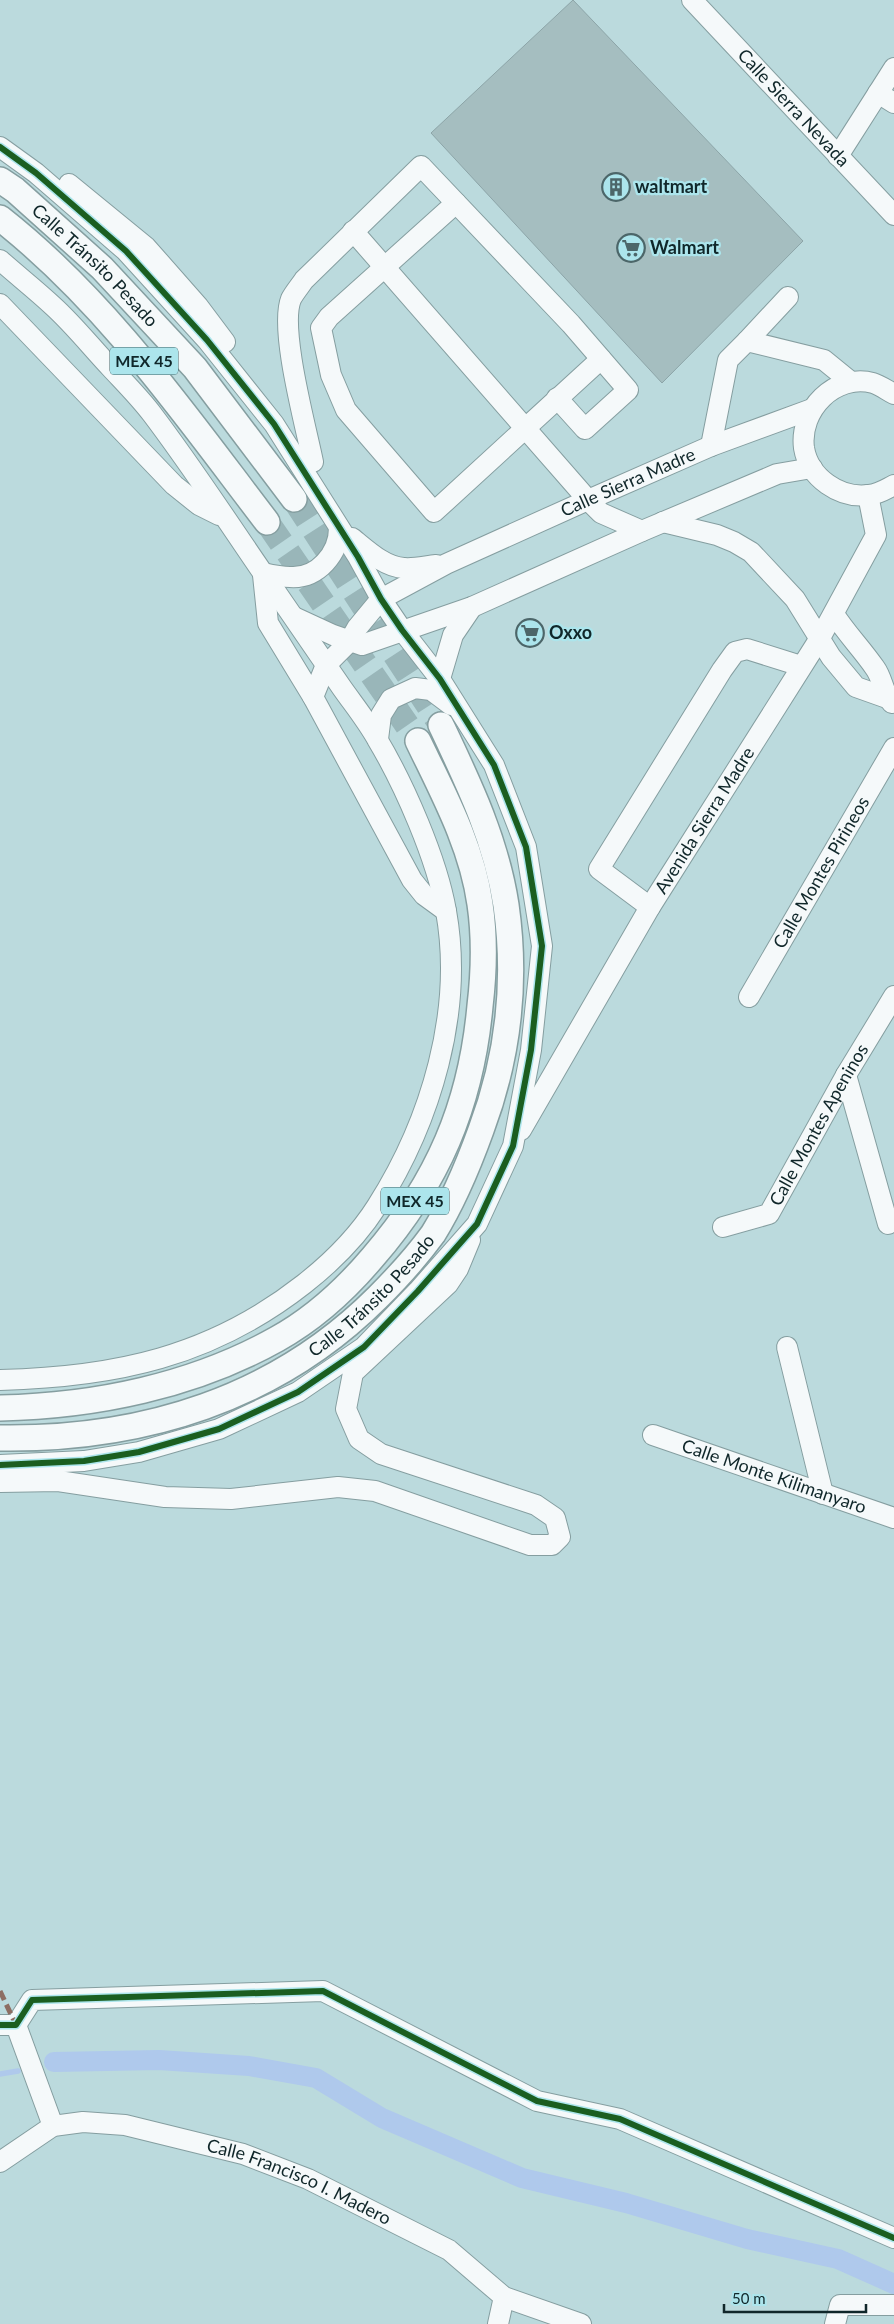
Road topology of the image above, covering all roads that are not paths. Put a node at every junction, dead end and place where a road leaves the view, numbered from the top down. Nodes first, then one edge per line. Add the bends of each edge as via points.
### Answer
1 (692, 0) edge
2 (894, 68) edge
3 (886, 98) edge
4 (0, 145) edge
5 (838, 156) junction
6 (0, 180) edge
7 (456, 203) junction
8 (894, 215) edge
9 (0, 218) edge
10 (353, 231) junction
11 (0, 260) edge
12 (384, 267) junction
13 (788, 297) dead end
14 (0, 304) edge
15 (747, 341) junction
16 (601, 359) junction
17 (894, 374) edge
18 (851, 382) junction
19 (874, 383) junction
20 (894, 394) edge
21 (557, 398) junction
22 (812, 409) junction
23 (525, 428) junction
24 (711, 446) junction
25 (313, 462) junction
26 (812, 468) junction
27 (884, 493) edge
28 (294, 499) tunnel mouth
29 (588, 500) junction
30 (324, 501) junction
31 (223, 517) junction
32 (267, 522) tunnel mouth
33 (663, 522) junction
34 (339, 528) junction
35 (642, 531) junction
36 (446, 564) junction
37 (263, 573) junction
38 (381, 599) junction
39 (472, 607) junction
40 (834, 614) junction
41 (293, 617) junction
42 (402, 630) junction
43 (820, 638) junction
44 (350, 642) junction
45 (326, 665) junction
46 (802, 666) junction
47 (440, 679) junction
48 (313, 697) junction
49 (891, 701) edge
50 (450, 718) junction
51 (378, 739) junction
52 (418, 741) tunnel mouth
53 (894, 748) edge
54 (650, 907) junction
55 (446, 911) junction
56 (894, 996) edge
57 (749, 997) dead end
58 (846, 1075) junction
59 (513, 1142) junction
60 (476, 1224) junction
61 (888, 1224) dead end
62 (723, 1227) dead end
63 (787, 1347) dead end
64 (0, 1380) edge
65 (0, 1408) edge
66 (653, 1435) dead end
67 (0, 1438) edge
68 (0, 1466) edge
69 (0, 1482) edge
70 (823, 1494) junction
71 (894, 1518) edge
72 (8, 2025) edge
73 (53, 2126) junction
74 (0, 2162) edge
75 (894, 2238) edge
76 (504, 2297) junction
77 (894, 2305) edge
78 (551, 2319) edge
79 (498, 2324) edge
80 (581, 2324) edge
81 (835, 2324) edge

1 - 5 street, Calle Sierra Nevada
2 - 3 street
3 - 5 street
4 - 25 street via 31,154 146,246 198,306
4 - 30 street via 126,251 207,340 274,424
5 - 8 street, Calle Sierra Nevada
6 - 28 main road, Calle Tránsito Pesado / MEX 45 via 102,268 195,368
7 - 10 street via 421,166
7 - 12 street
7 - 16 street
9 - 32 main road, Calle Tránsito Pesado / MEX 45 via 72,282 142,359
10 - 12 street
10 - 25 street via 304,280 292,299 288,318 290,350
11 - 31 street via 56,308 151,412
12 - 23 street
12 - 23 street via 329,316 321,328 331,375 346,410 434,512
13 - 15 street
14 - 31 street via 174,484 199,505
15 - 18 street via 824,360
15 - 24 street via 728,360
16 - 21 street
16 - 21 street via 628,390 585,429
17 - 19 street
18 - 19 street
18 - 22 street via 823,395
19 - 20 street
21 - 23 street
22 - 24 street, Calle Sierra Madre
22 - 26 street via 805,428 804,448
23 - 29 street
24 - 29 street, Calle Sierra Madre
25 - 30 street
26 - 27 street via 826,484 846,494
26 - 33 street via 777,474
27 - 40 street, Avenida Sierra Madre via 876,536
29 - 35 street via 601,513
29 - 36 street, Calle Sierra Madre
30 - 34 street
31 - 37 street
33 - 35 street
33 - 43 street via 717,535 751,552 795,598
34 - 36 street via 378,558 395,566
34 - 37 street via 339,541 329,559 311,572 292,578
34 - 38 street
35 - 39 street
36 - 38 street
37 - 41 street
37 - 48 street via 268,623
38 - 42 street
38 - 44 street via 357,628
39 - 42 street
39 - 47 street via 453,635
40 - 43 street, Avenida Sierra Madre
40 - 49 street via 876,669
41 - 44 street
41 - 45 street
42 - 44 street via 362,644
42 - 47 street
43 - 46 street, Avenida Sierra Madre
43 - 49 street via 856,687
44 - 45 street
45 - 48 street
45 - 51 street
46 - 54 street, Avenida Sierra Madre
46 - 54 street via 747,649 735,652 722,670 599,869
47 - 50 street
48 - 55 street via 412,880 424,895
50 - 51 street via 431,690 414,688 391,699 381,715
50 - 59 street via 494,765 526,847 542,946 531,1050
50 - 67 main road, Calle Tránsito Pesado / MEX 45 via 491,839 506,905 510,981 506,1038 489,1109 462,1178 432,1234 395,1280 340,1334 251,1388 180,1416 140,1426 89,1433
51 - 55 street via 423,835
52 - 65 main road, Calle Tránsito Pesado / MEX 45 via 455,819 468,856 480,902 484,966 469,1081 448,1140 408,1213 360,1272 329,1302 302,1323 241,1357 153,1388 59,1405
53 - 57 street, Calle Montes Pirineos
54 - 59 street, Avenida Sierra Madre
55 - 64 street via 449,991 437,1073 425,1112 401,1167 370,1218 347,1246 319,1272 263,1314 180,1354 100,1372 49,1379
56 - 58 street, Calle Montes Apeninos
58 - 61 street
58 - 62 street, Calle Montes Apeninos via 769,1214
59 - 60 street
60 - 68 street via 364,1347 298,1392 219,1429 155,1448 84,1461
60 - 69 street via 458,1269 448,1284 353,1374 346,1409 359,1439 381,1454 536,1505 555,1518 560,1537 552,1545 530,1545 375,1491 338,1487 231,1499 165,1497 58,1481
63 - 70 street
66 - 70 street, Calle Monte Kilimanyaro
70 - 71 street, Calle Monte Kilimanyaro
72 - 73 street
72 - 75 street via 32,2000 323,1991 537,2101 620,2119
73 - 74 street, Calle Francisco I. Madero
73 - 76 street, Calle Francisco I. Madero via 83,2122 125,2125 197,2141 273,2164 449,2250
76 - 78 street, Calle Francisco I. Madero
76 - 79 street
77 - 81 street via 840,2305
78 - 80 street, Calle Francisco I. Madero

